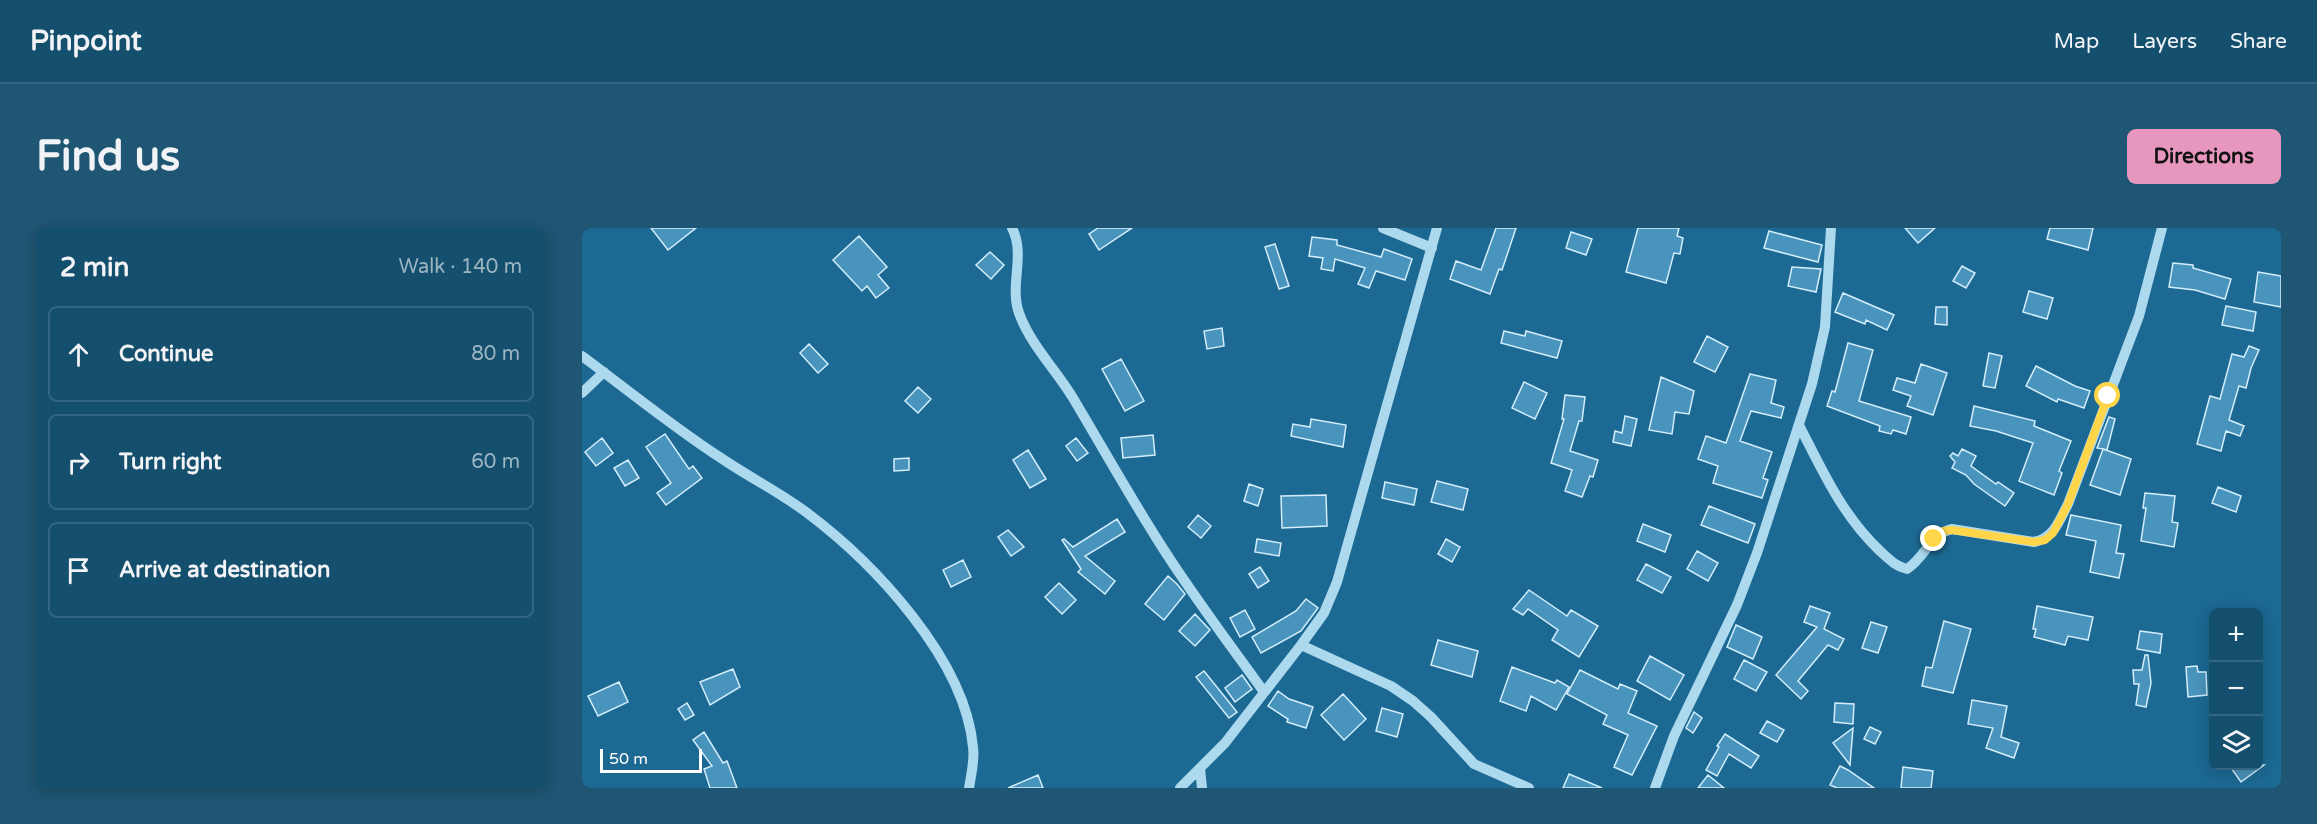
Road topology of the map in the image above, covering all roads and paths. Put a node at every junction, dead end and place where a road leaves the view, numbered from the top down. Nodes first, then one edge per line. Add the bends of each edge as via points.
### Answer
1 (1012, 228) edge
2 (1383, 228) edge
3 (1437, 228) edge
4 (1831, 228) edge
5 (2162, 228) edge
6 (1432, 248) junction
7 (582, 356) edge
8 (604, 372) junction
9 (582, 393) edge
10 (1799, 425) junction
11 (1301, 645) junction
12 (1264, 692) junction
13 (1200, 768) junction
14 (969, 788) edge
15 (1180, 788) edge
16 (1202, 788) edge
17 (1529, 788) edge
18 (1655, 788) edge

1 - 12 street via 1017,238 1018,313 1156,538
2 - 6 street
3 - 6 street
4 - 10 street via 1825,327
5 - 10 street via 2139,316 2068,504 2045,540 1943,531 1915,564 1907,569 1896,566 1864,536 1837,499
6 - 11 street via 1336,582 1324,613
7 - 8 street
8 - 9 street
8 - 14 street via 720,458 806,511 857,555 909,612 946,664 964,707 974,748
10 - 18 street via 1737,605 1674,736
11 - 12 street
11 - 17 street via 1391,686 1431,717 1474,764
12 - 13 street via 1225,743
13 - 15 street
13 - 16 street

